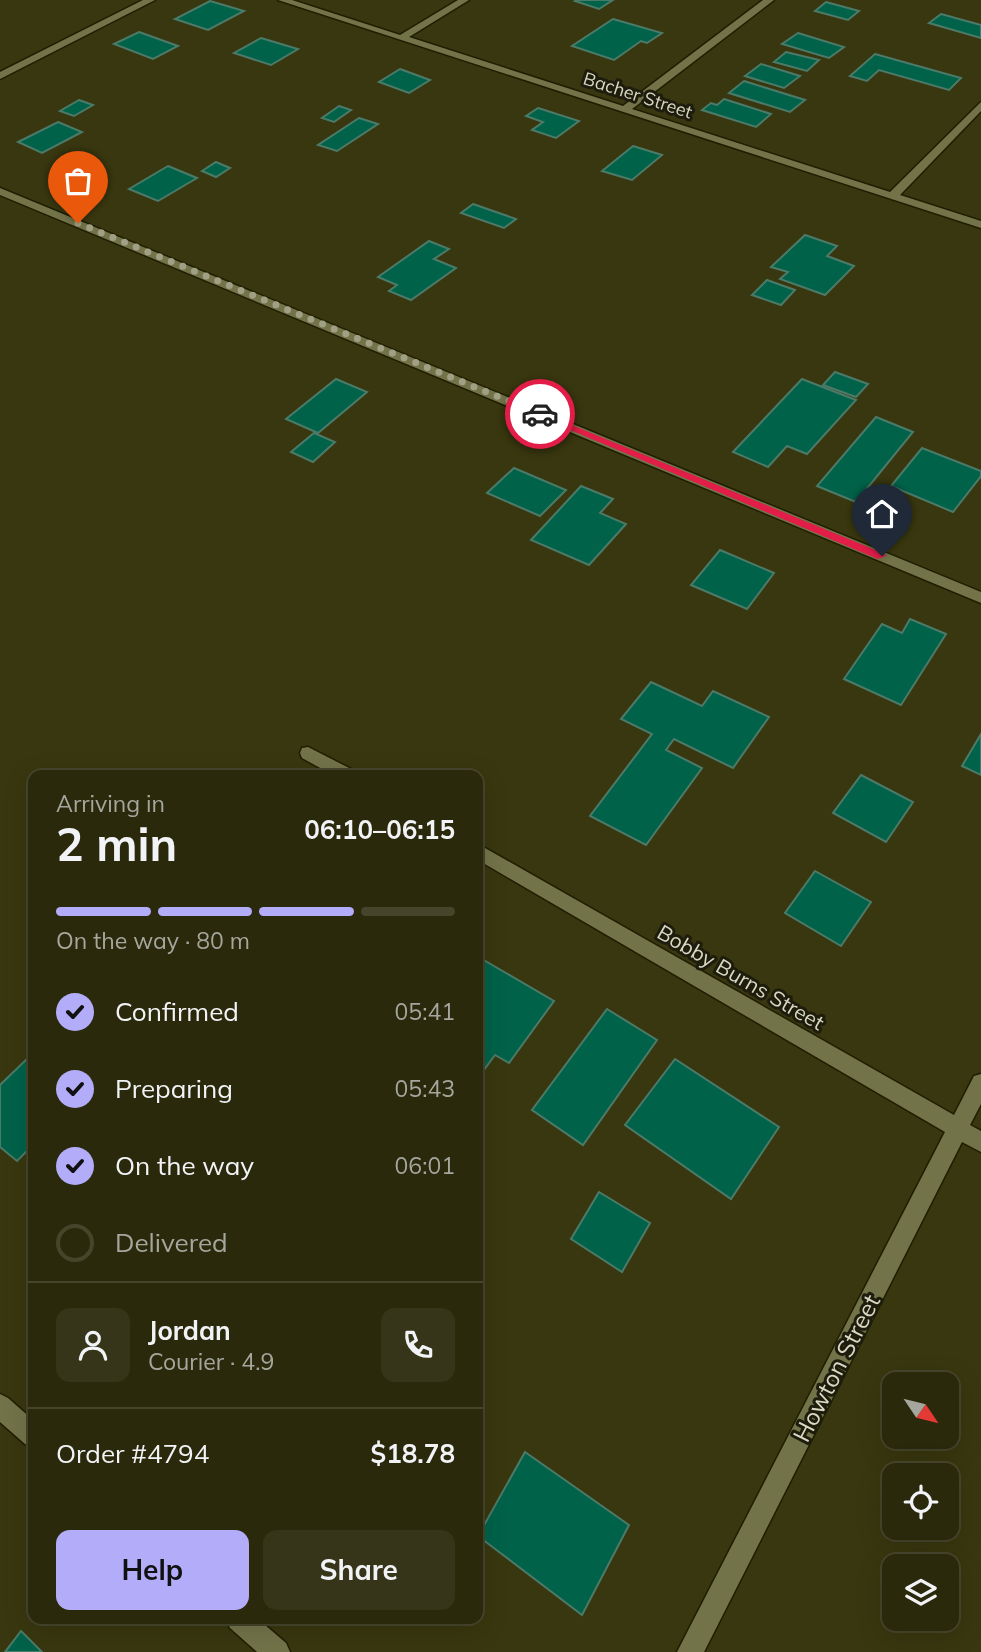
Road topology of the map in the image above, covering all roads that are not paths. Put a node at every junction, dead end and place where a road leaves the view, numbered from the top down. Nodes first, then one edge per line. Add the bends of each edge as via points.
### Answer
1 (150, 0) edge
2 (284, 0) edge
3 (464, 0) edge
4 (769, 0) edge
5 (401, 38) junction
6 (0, 76) edge
7 (981, 105) edge
8 (625, 110) junction
9 (0, 191) edge
10 (894, 196) junction
11 (981, 225) edge
12 (981, 598) edge
13 (309, 753) dead end
14 (338, 770) edge
15 (483, 854) edge
16 (981, 1083) edge
17 (958, 1129) junction
18 (981, 1142) edge
19 (0, 1406) edge
20 (28, 1431) edge
21 (245, 1624) edge
22 (277, 1652) edge
23 (690, 1652) edge

1 - 6 street
2 - 5 street, Bacher Street
3 - 5 street
4 - 8 street
5 - 8 street, Bacher Street
7 - 10 street
8 - 10 street, Bacher Street
9 - 12 street
10 - 11 street, Bacher Street
13 - 14 street
15 - 17 street, Bobby Burns Street
16 - 17 street, Howton Street
17 - 18 street, Bobby Burns Street
17 - 23 street, Howton Street
19 - 20 street
21 - 22 street

